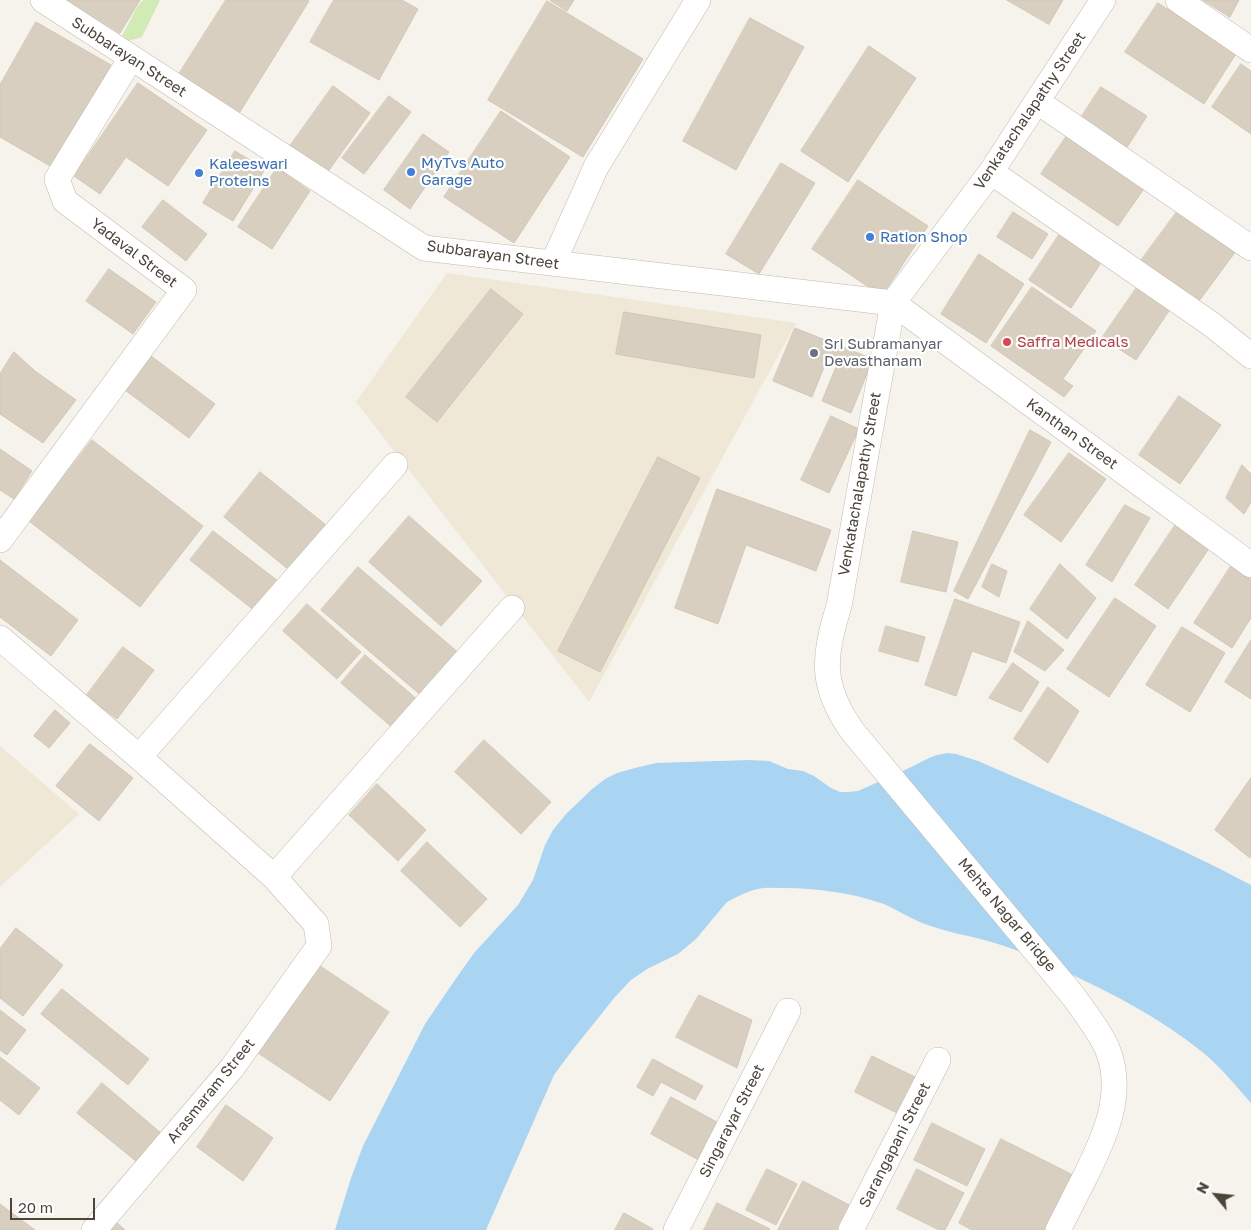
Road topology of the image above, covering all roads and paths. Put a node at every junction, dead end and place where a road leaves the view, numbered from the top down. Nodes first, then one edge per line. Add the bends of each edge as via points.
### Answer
1 (43, 0) edge
2 (698, 0) edge
3 (1103, 0) edge
4 (1178, 0) edge
5 (1251, 50) edge
6 (131, 58) junction
7 (1038, 102) junction
8 (991, 172) junction
9 (1251, 248) edge
10 (553, 263) junction
11 (893, 303) junction
12 (1251, 356) edge
13 (395, 465) dead end
14 (0, 540) edge
15 (1251, 565) edge
16 (512, 608) dead end
17 (0, 638) edge
18 (828, 673) joint
19 (139, 758) junction
20 (274, 877) junction
21 (788, 1011) dead end
22 (938, 1060) dead end
23 (94, 1230) edge
24 (676, 1230) edge
25 (851, 1230) edge
26 (1058, 1230) edge

1 - 6 street, Subbarayan Street
2 - 10 street via 596,167
3 - 7 street, Venkatachalapathy Street
4 - 5 street
6 - 10 street, Subbarayan Street via 424,248
6 - 14 street, Yadaval Street via 57,179 65,201 184,290
7 - 8 street, Venkatachalapathy Street
7 - 9 street
8 - 11 street, Venkatachalapathy Street
8 - 12 street via 1211,324
10 - 11 street, Subbarayan Street
11 - 15 street, Kanthan Street
11 - 18 street, Venkatachalapathy Street via 838,606 828,642
13 - 19 street
16 - 20 street
17 - 19 street
18 - 26 street, Mehta Nagar Bridge via 832,695 850,728 1062,982 1108,1049 1115,1089 1107,1129
19 - 20 street
20 - 23 street, Arasmaram Street via 316,924 319,946 232,1068
21 - 24 street, Singarayar Street
22 - 25 street, Sarangapani Street

